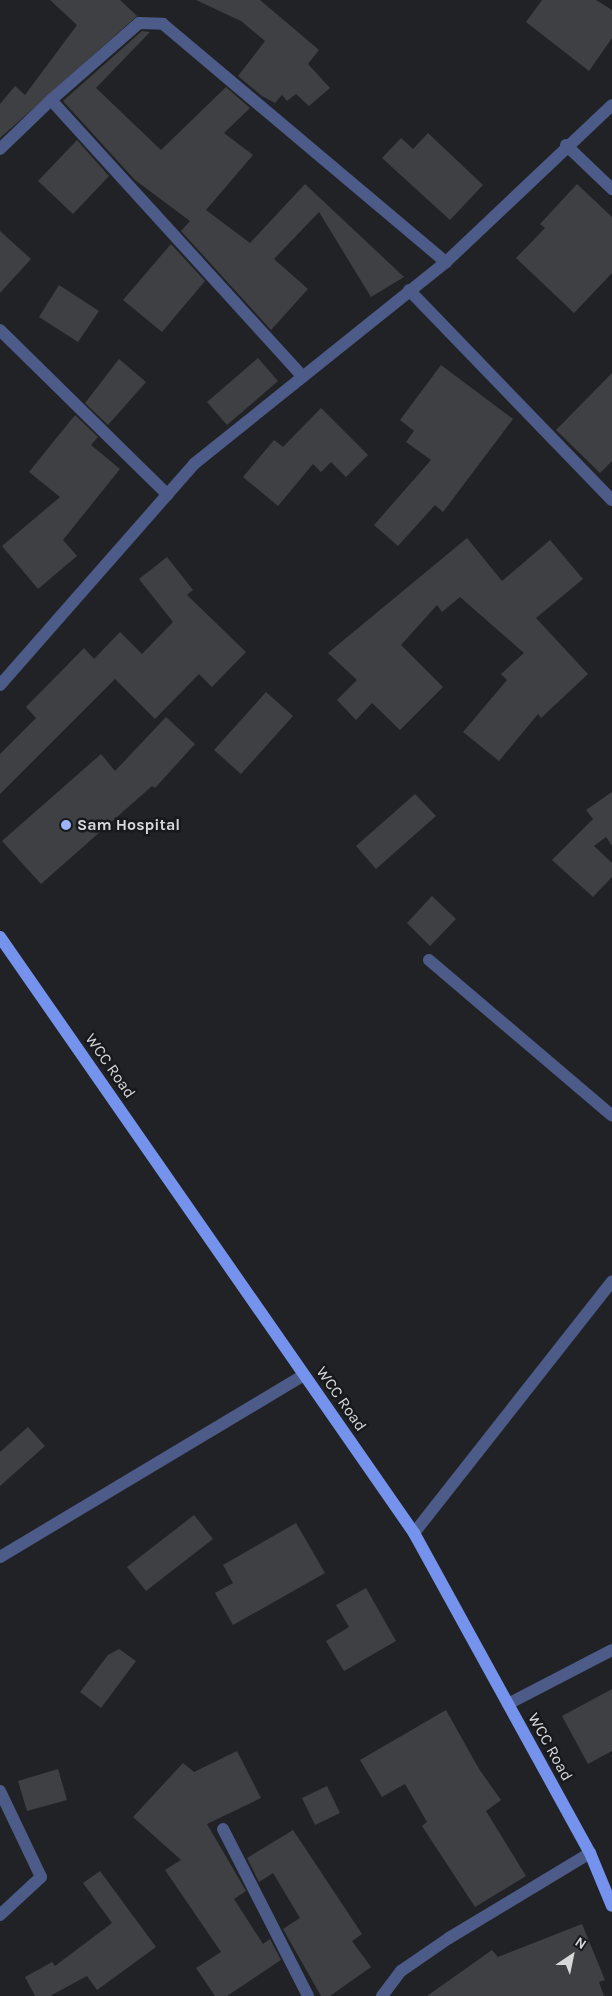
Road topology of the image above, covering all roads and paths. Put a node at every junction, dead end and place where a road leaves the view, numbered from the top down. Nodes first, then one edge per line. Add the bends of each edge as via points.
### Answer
1 (51, 100) junction
2 (612, 105) edge
3 (566, 145) junction
4 (0, 149) edge
5 (612, 189) edge
6 (446, 262) junction
7 (409, 290) junction
8 (0, 330) edge
9 (303, 377) junction
10 (168, 495) junction
11 (612, 500) edge
12 (0, 685) edge
13 (0, 937) edge
14 (429, 960) dead end
15 (612, 1116) edge
16 (612, 1281) edge
17 (304, 1375) junction
18 (414, 1532) junction
19 (0, 1557) edge
20 (612, 1650) edge
21 (508, 1704) junction
22 (0, 1790) edge
23 (223, 1829) dead end
24 (590, 1852) junction
25 (612, 1906) edge
26 (0, 1915) edge
27 (308, 1996) edge
28 (382, 1996) edge

1 - 4 street
1 - 6 street via 138,23 163,24
1 - 9 street
2 - 3 street
3 - 5 street
3 - 6 street
6 - 7 street
7 - 9 street
7 - 11 street
8 - 10 street
9 - 10 street via 194,464
10 - 12 street
13 - 17 main road, WCC Road
14 - 15 street
16 - 18 street
17 - 18 main road, WCC Road
17 - 19 street
18 - 21 main road, WCC Road
20 - 21 street
21 - 24 main road, WCC Road
22 - 26 street via 42,1877
23 - 27 street
24 - 25 main road, WCC Road
24 - 28 street via 441,1944 401,1972

